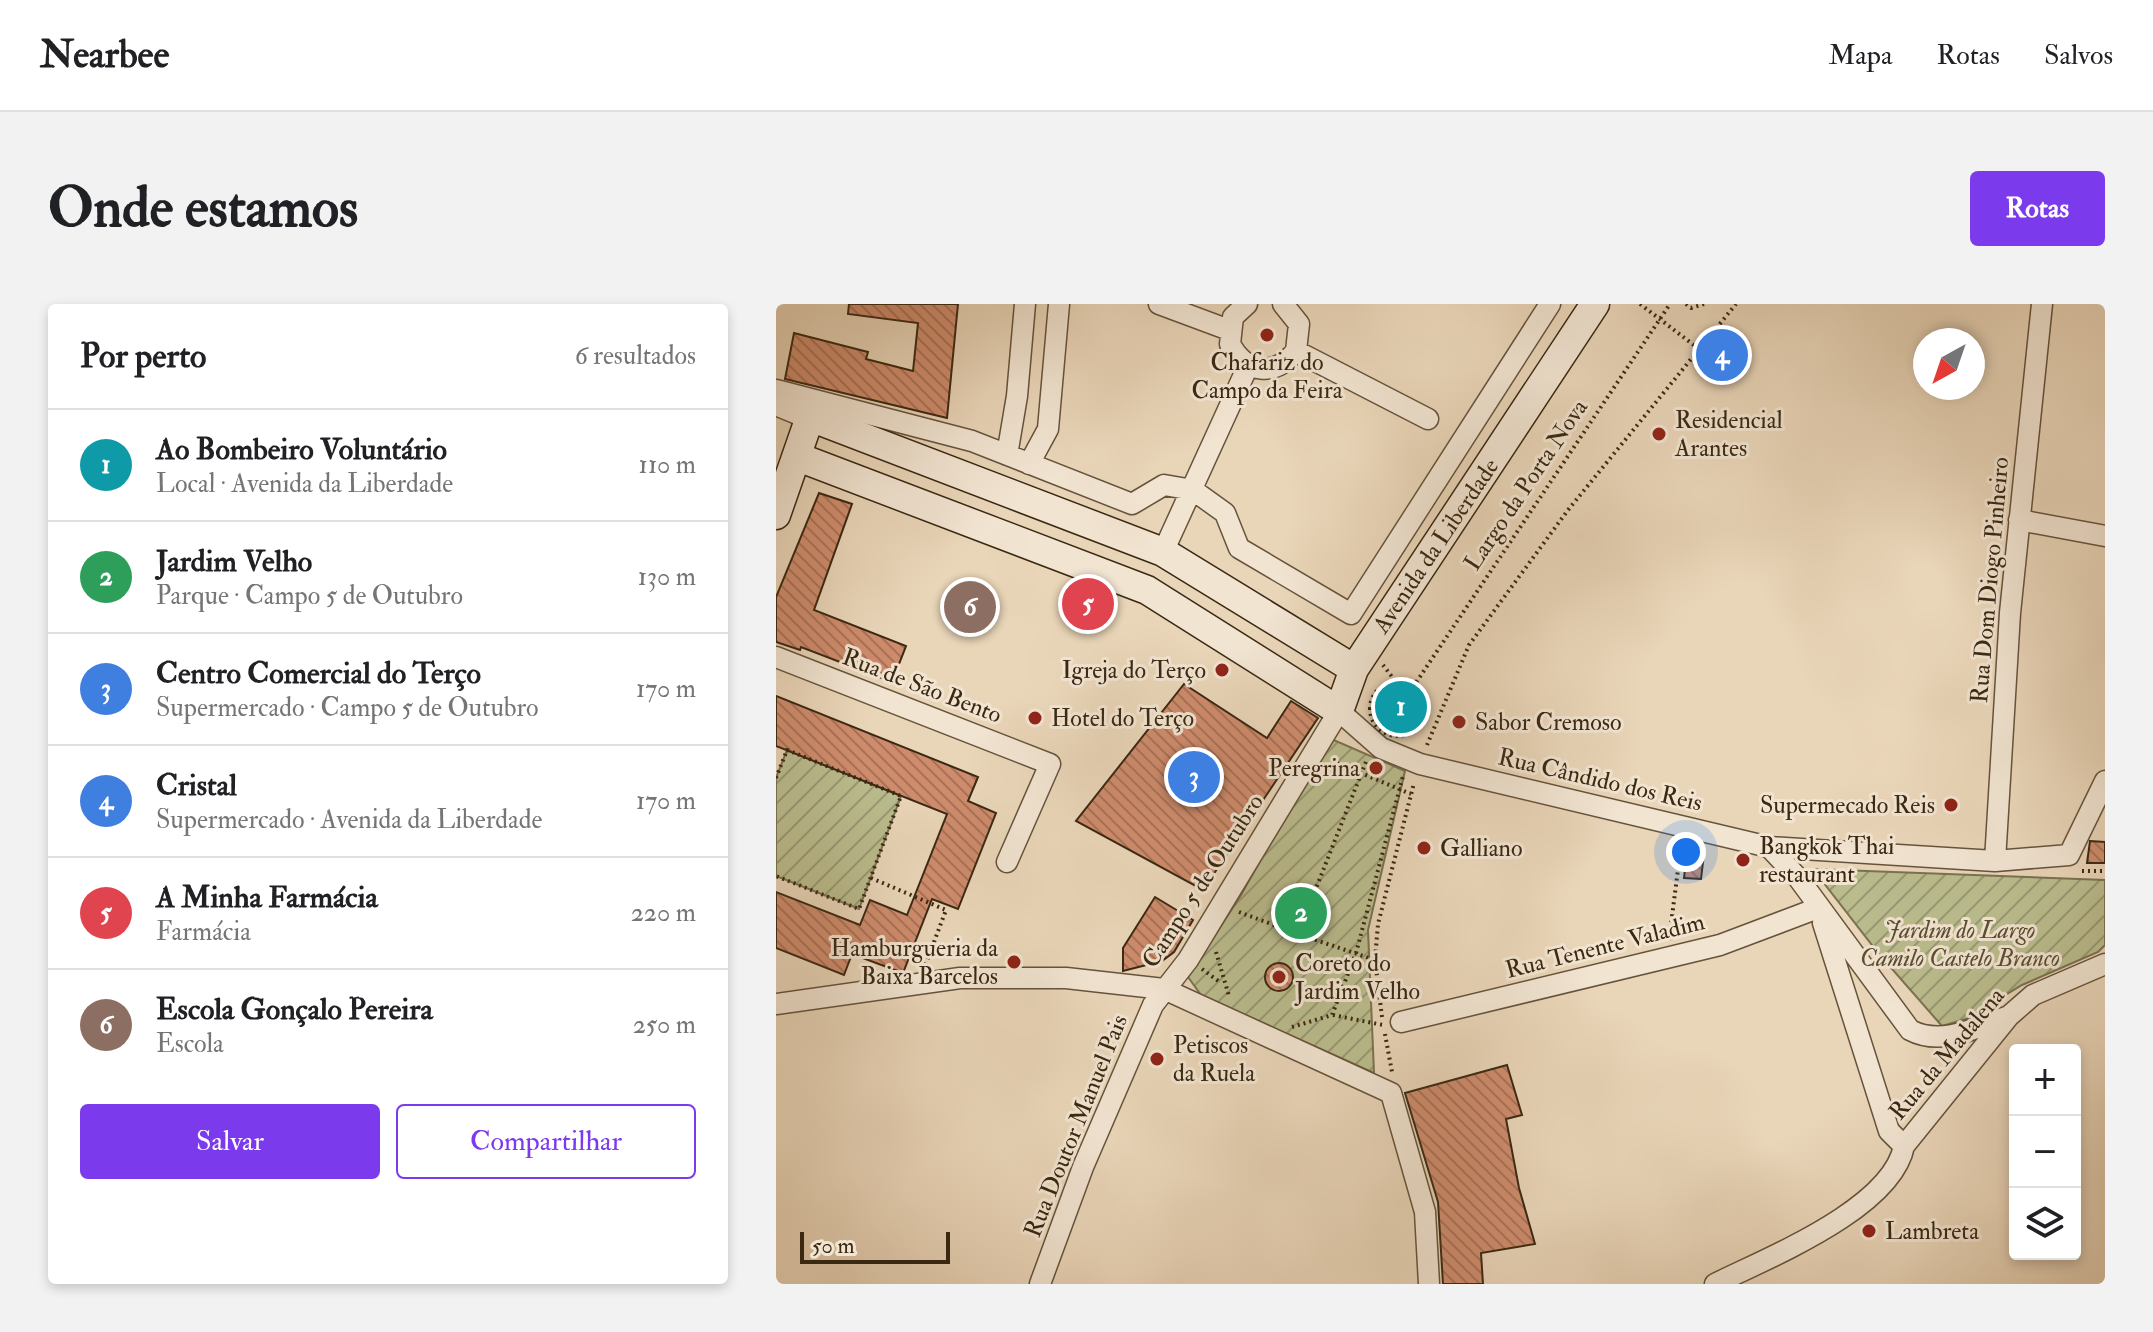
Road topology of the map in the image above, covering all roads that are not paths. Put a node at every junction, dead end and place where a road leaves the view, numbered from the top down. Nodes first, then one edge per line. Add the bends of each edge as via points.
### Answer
1 (1025, 304) edge
2 (1059, 304) edge
3 (1159, 304) edge
4 (1247, 304) edge
5 (1283, 304) edge
6 (1550, 304) edge
7 (1595, 304) edge
8 (2042, 304) edge
9 (1229, 330) junction
10 (1296, 351) junction
11 (1515, 361) junction
12 (1248, 366) junction
13 (1545, 382) junction
14 (776, 390) edge
15 (776, 403) edge
16 (841, 406) junction
17 (810, 417) junction
18 (1428, 419) dead end
19 (787, 453) edge
20 (1007, 455) junction
21 (1029, 464) junction
22 (1193, 490) junction
23 (776, 515) edge
24 (2019, 520) junction
25 (2105, 536) edge
26 (1164, 553) junction
27 (1131, 584) junction
28 (1158, 597) junction
29 (776, 657) edge
30 (1366, 666) junction
31 (1339, 711) junction
32 (2105, 781) edge
33 (1769, 847) junction
34 (1995, 861) junction
35 (1007, 862) dead end
36 (1818, 908) junction
37 (2105, 964) edge
38 (1164, 989) junction
39 (776, 1004) edge
40 (2009, 1016) junction
41 (1392, 1023) road end
42 (1904, 1146) junction
43 (1040, 1284) edge
44 (1429, 1284) edge
45 (1715, 1284) edge

1 - 20 street
2 - 21 street via 1048,429
3 - 9 street
4 - 9 street via 1233,317
5 - 10 street via 1299,324
6 - 11 street
7 - 13 main road, Avenida da Liberdade
8 - 24 street, Rua Dom Diogo Pinheiro
9 - 12 street via 1230,344
10 - 12 street via 1275,368
10 - 18 street
11 - 13 street
11 - 22 street via 1351,614 1239,548 1225,513
12 - 22 street
13 - 30 main road, Avenida da Liberdade
14 - 16 street
15 - 17 street
16 - 17 street
16 - 20 street
17 - 19 main road
17 - 26 main road
19 - 23 main road
19 - 27 main road
20 - 21 street
21 - 22 street via 1132,504 1164,485
22 - 26 street
24 - 25 street
24 - 34 street, Rua Dom Diogo Pinheiro
26 - 27 main road via 1135,565
26 - 28 main road via 1172,582
26 - 30 main road
27 - 28 main road
28 - 31 main road
29 - 35 street, Rua de São Bento via 1050,764
30 - 31 main road, Avenida da Liberdade
31 - 33 street, Rua Cândido dos Reis via 1381,748 1416,765
31 - 38 street, Campo 5 de Outubro via 1229,908
32 - 34 street, Rua Cândido dos Reis via 2069,855
33 - 34 street, Rua Cândido dos Reis
33 - 36 street
36 - 40 street via 1910,1030 1924,1038 1938,1039
36 - 41 street, Rua Tenente Valadim via 1734,940
36 - 42 street via 1889,1131
37 - 40 street, Rua da Madalena via 2033,995
38 - 39 street via 1066,978 960,978
38 - 43 street, Rua Doutor Manuel Pais via 1083,1167
38 - 44 street, Campo 5 de Outubro via 1392,1083 1425,1212
40 - 42 street, Rua da Madalena
42 - 45 street, Rua da Madalena via 1890,1175 1857,1208

